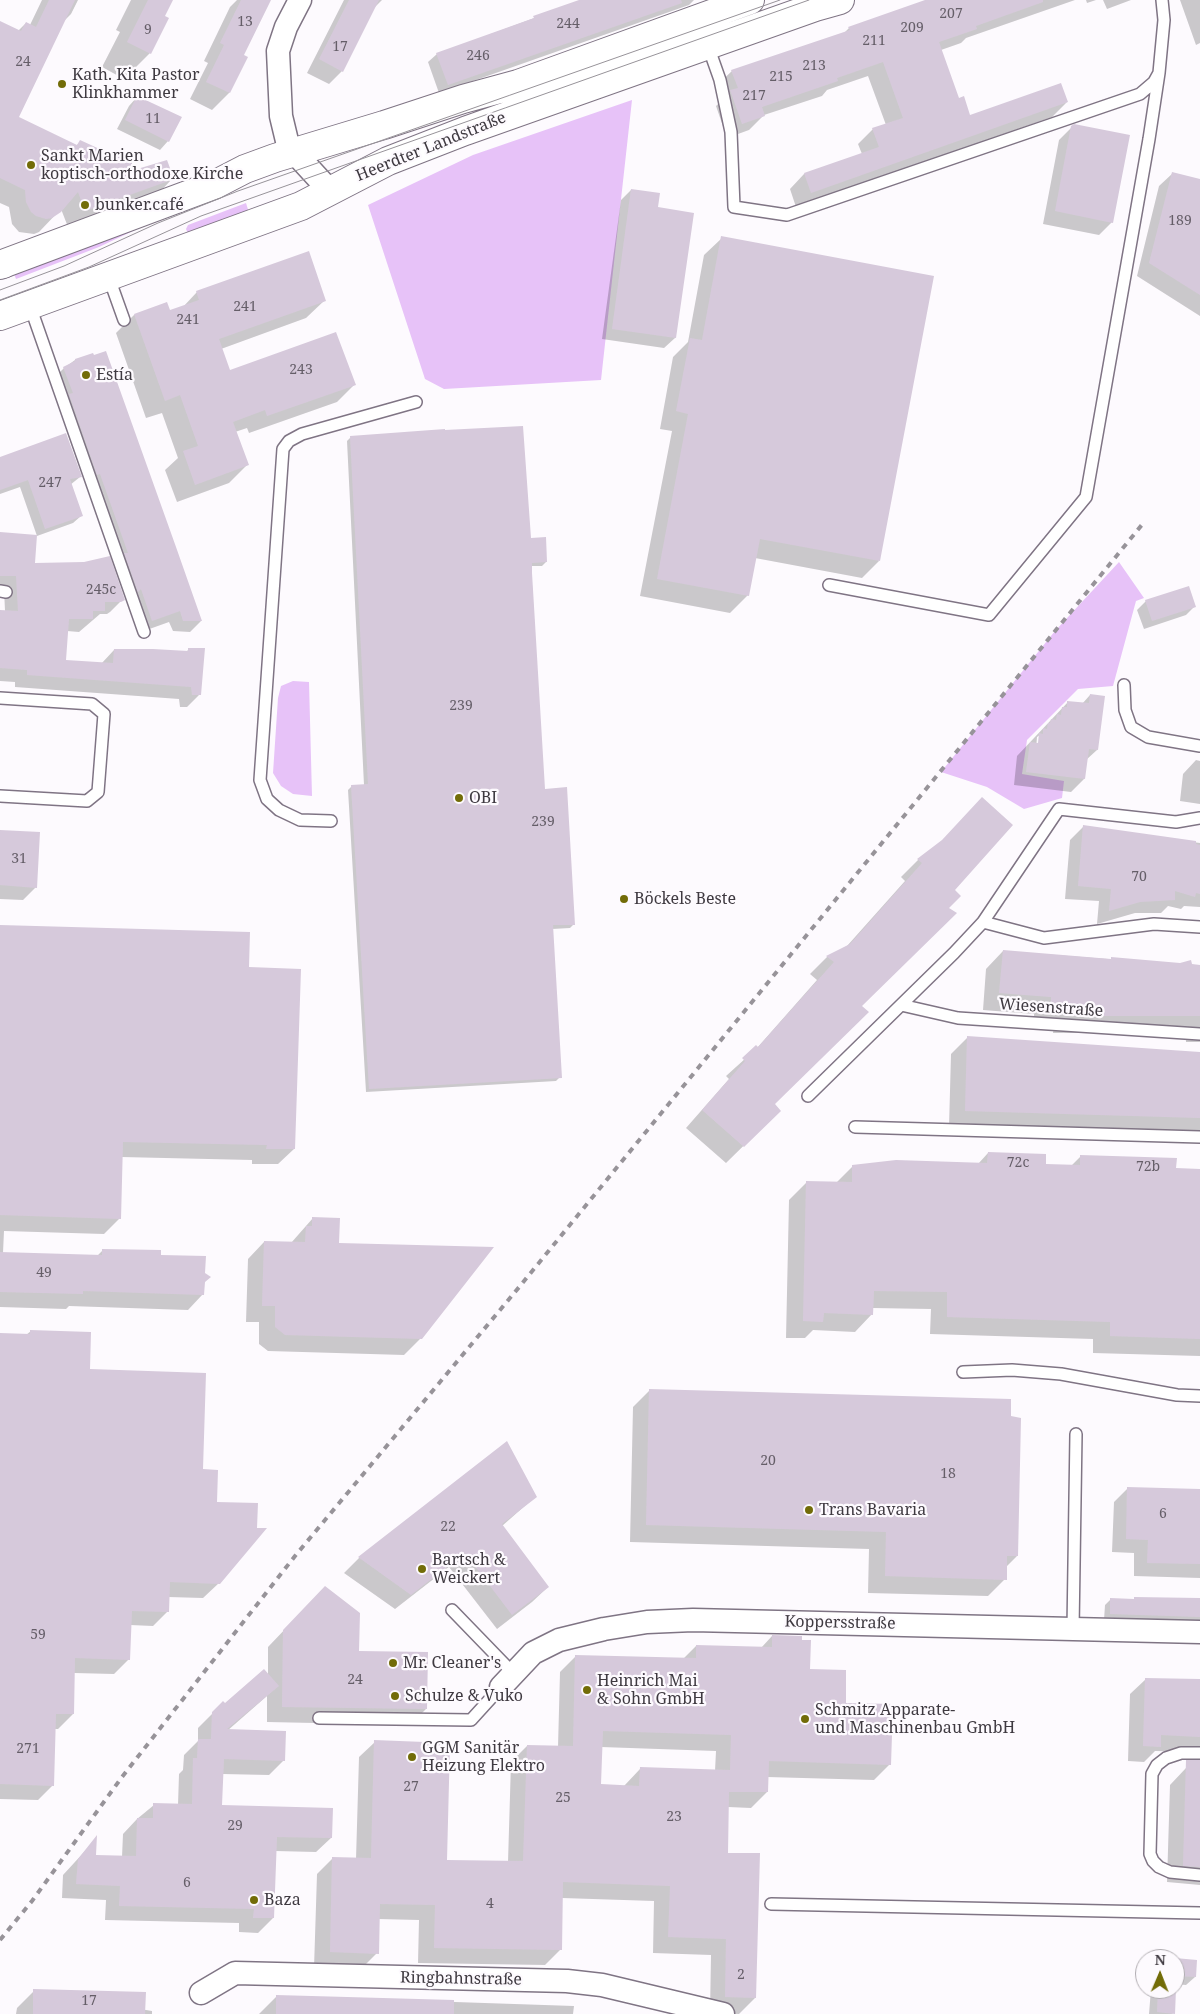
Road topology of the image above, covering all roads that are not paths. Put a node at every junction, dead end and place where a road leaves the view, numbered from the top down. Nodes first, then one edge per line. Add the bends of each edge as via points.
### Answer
1 (300, 0) edge
2 (750, 0) edge
3 (840, 0) edge
4 (1162, 0) edge
5 (708, 46) junction
6 (1158, 73) junction
7 (294, 152) junction
8 (330, 191) junction
9 (1, 264) edge
10 (109, 278) junction
11 (30, 306) junction
12 (0, 316) edge
13 (124, 320) dead end
14 (416, 402) dead end
15 (829, 585) dead end
16 (144, 632) dead end
17 (1124, 685) dead end
18 (0, 698) edge
19 (1200, 746) edge
20 (0, 796) edge
21 (1200, 818) edge
22 (331, 821) dead end
23 (982, 922) junction
24 (1200, 927) edge
25 (902, 1005) junction
26 (1200, 1034) edge
27 (808, 1096) dead end
28 (855, 1128) dead end
29 (1200, 1137) edge
30 (963, 1372) dead end
31 (1200, 1396) edge
32 (1076, 1434) dead end
33 (452, 1610) dead end
34 (1073, 1629) junction
35 (1200, 1632) edge
36 (507, 1680) junction
37 (319, 1718) dead end
38 (1200, 1753) edge
39 (1200, 1875) edge
40 (771, 1904) dead end
41 (1199, 1913) edge
42 (201, 1993) dead end
43 (723, 2014) edge

1 - 7 street via 278,51 280,116 287,141
2 - 7 main road, Heerdter Landstraße via 518,84
3 - 5 main road, Heerdter Landstraße
4 - 6 lane via 1164,20
5 - 6 lane via 720,80 731,132 734,207 787,215 1140,94 1154,82
5 - 8 main road, Heerdter Landstraße via 422,147
6 - 15 lane via 1086,497 989,615
7 - 8 street
7 - 9 main road, Heerdter Landstraße via 132,217
8 - 10 main road, Heerdter Landstraße via 301,206
10 - 11 main road, Heerdter Landstraße
10 - 13 lane
11 - 12 main road, Heerdter Landstraße
11 - 16 lane
14 - 22 lane via 302,434 288,441 283,448 260,780 267,799 279,810 300,820
17 - 19 lane via 1125,710 1131,727 1148,737
18 - 20 lane via 92,704 104,714 98,792 87,801
21 - 23 lane via 1176,822 1059,810
23 - 24 lane via 1044,938 1154,924
23 - 25 lane
25 - 26 lane, Wiesenstraße via 958,1018
25 - 27 lane
28 - 29 lane
30 - 31 lane via 1012,1370 1061,1374 1177,1395
32 - 34 lane
33 - 36 lane
34 - 35 street, Koppersstraße
34 - 36 street, Koppersstraße via 693,1620 647,1622 559,1640 532,1653
36 - 37 lane via 471,1720
38 - 39 lane via 1180,1753 1166,1758 1152,1774 1150,1854 1159,1867 1170,1872
40 - 41 lane
42 - 43 street, Ringbahnstraße via 235,1973 567,1981 602,1985

